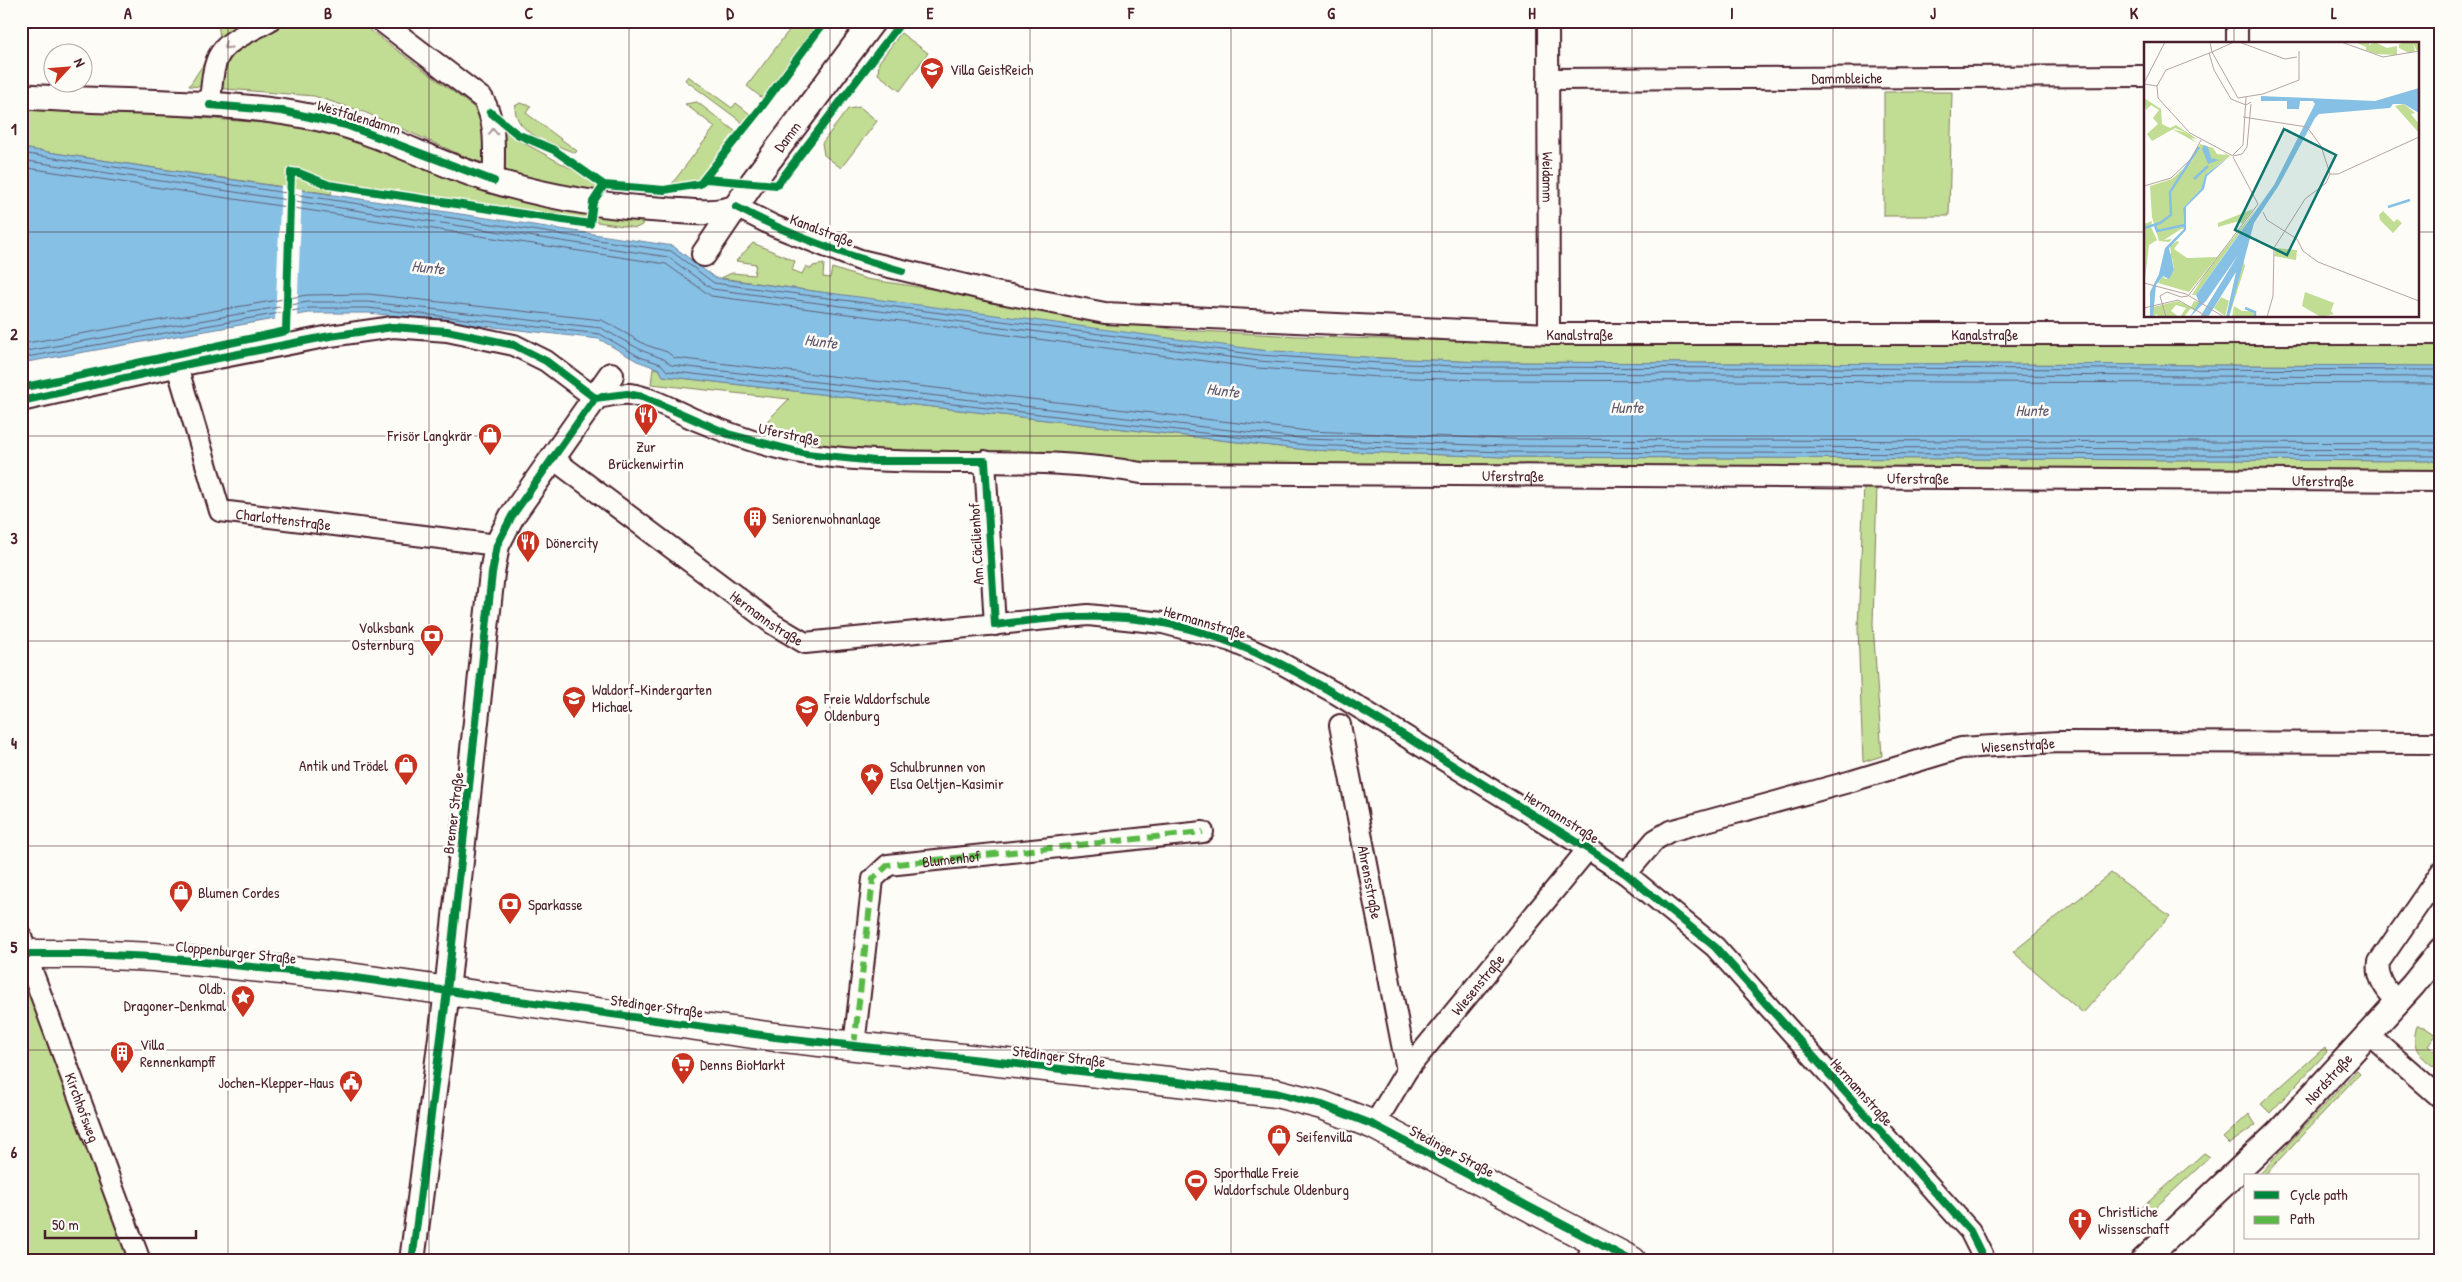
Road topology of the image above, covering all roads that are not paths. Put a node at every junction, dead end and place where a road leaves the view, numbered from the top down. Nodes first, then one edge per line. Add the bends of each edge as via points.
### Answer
1 (269, 21) edge
2 (381, 21) edge
3 (874, 21) edge
4 (1548, 21) edge
5 (2237, 21) edge
6 (2237, 42) edge
7 (2144, 76) edge
8 (1548, 79) junction
9 (21, 96) edge
10 (210, 105) junction
11 (494, 181) junction
12 (736, 207) junction
13 (704, 254) dead end
14 (1550, 334) junction
15 (2441, 334) edge
16 (177, 366) junction
17 (611, 375) dead end
18 (595, 398) junction
19 (21, 401) edge
20 (552, 458) junction
21 (986, 461) junction
22 (2441, 481) edge
23 (498, 545) junction
24 (995, 625) junction
25 (1340, 725) dead end
26 (2441, 743) edge
27 (1203, 832) dead end
28 (1588, 849) junction
29 (2441, 872) edge
30 (1626, 874) junction
31 (23, 948) edge
32 (2441, 950) edge
33 (447, 991) junction
34 (2398, 1002) junction
35 (2368, 1034) junction
36 (854, 1046) junction
37 (1407, 1070) junction
38 (2441, 1098) edge
39 (1374, 1125) junction
40 (1591, 1251) edge
41 (140, 1261) edge
42 (412, 1261) edge
43 (1632, 1261) edge
44 (1985, 1261) edge
45 (2143, 1261) edge

1 -> 10 street via 232,41 218,55 212,72
11 -> 2 street via 494,131 484,99
3 - 12 street, Damm
4 - 8 street, Weidamm
5 - 6 street
7 - 8 street, Dammbleiche
8 - 14 street, Weidamm
9 - 10 street, Westfalendamm
10 - 11 street, Westfalendamm via 282,111 346,125
11 - 12 street, Westfalendamm via 642,209 720,212
12 - 13 street, Damm
12 - 14 street, Kanalstraße via 774,226 860,260 995,292 1105,313
14 - 15 street, Kanalstraße
16 - 18 street via 384,328 447,331 514,345 546,361
16 - 19 street
16 - 23 street, Charlottenstraße via 220,512
17 - 18 street, Bremer Straße
18 - 20 street, Bremer Straße
18 - 21 street, Uferstraße via 627,394 643,398 728,434 806,454 860,460
20 - 23 street, Bremer Straße via 512,516
20 - 24 street, Hermannstraße via 773,624 805,643
21 - 22 street, Uferstraße via 1107,467 1141,473
21 - 24 street, Am Cäcilienhof
23 - 33 street, Bremer Straße via 492,573
24 - 28 street, Hermannstraße via 1088,615 1163,623 1231,641 1279,662 1337,694
25 - 37 street, Ahrensstraße
26 - 30 street, Wiesenstraße via 2058,742 1961,748 1670,831 1654,840
27 - 36 street, Blumenhof via 888,865 873,879
28 - 30 street, Hermannstraße
28 - 37 street, Wiesenstraße
29 - 34 street via 2379,962 2379,976 2389,994
30 - 44 street, Hermannstraße via 1715,947 1970,1231
31 - 33 main road, Cloppenburger Straße via 154,957 349,977
31 - 41 street, Kirchhofsweg
32 - 34 street, Nordstraße
33 - 36 main road, Stedinger Straße
33 - 42 street, Bremer Straße
34 - 35 street, Nordstraße
35 - 38 street
35 - 45 street, Nordstraße via 2279,1132
36 - 39 main road, Stedinger Straße via 1276,1093 1322,1105
37 - 39 street, Wiesenstraße
39 - 40 main road, Stedinger Straße
40 - 43 main road, Stedinger Straße

